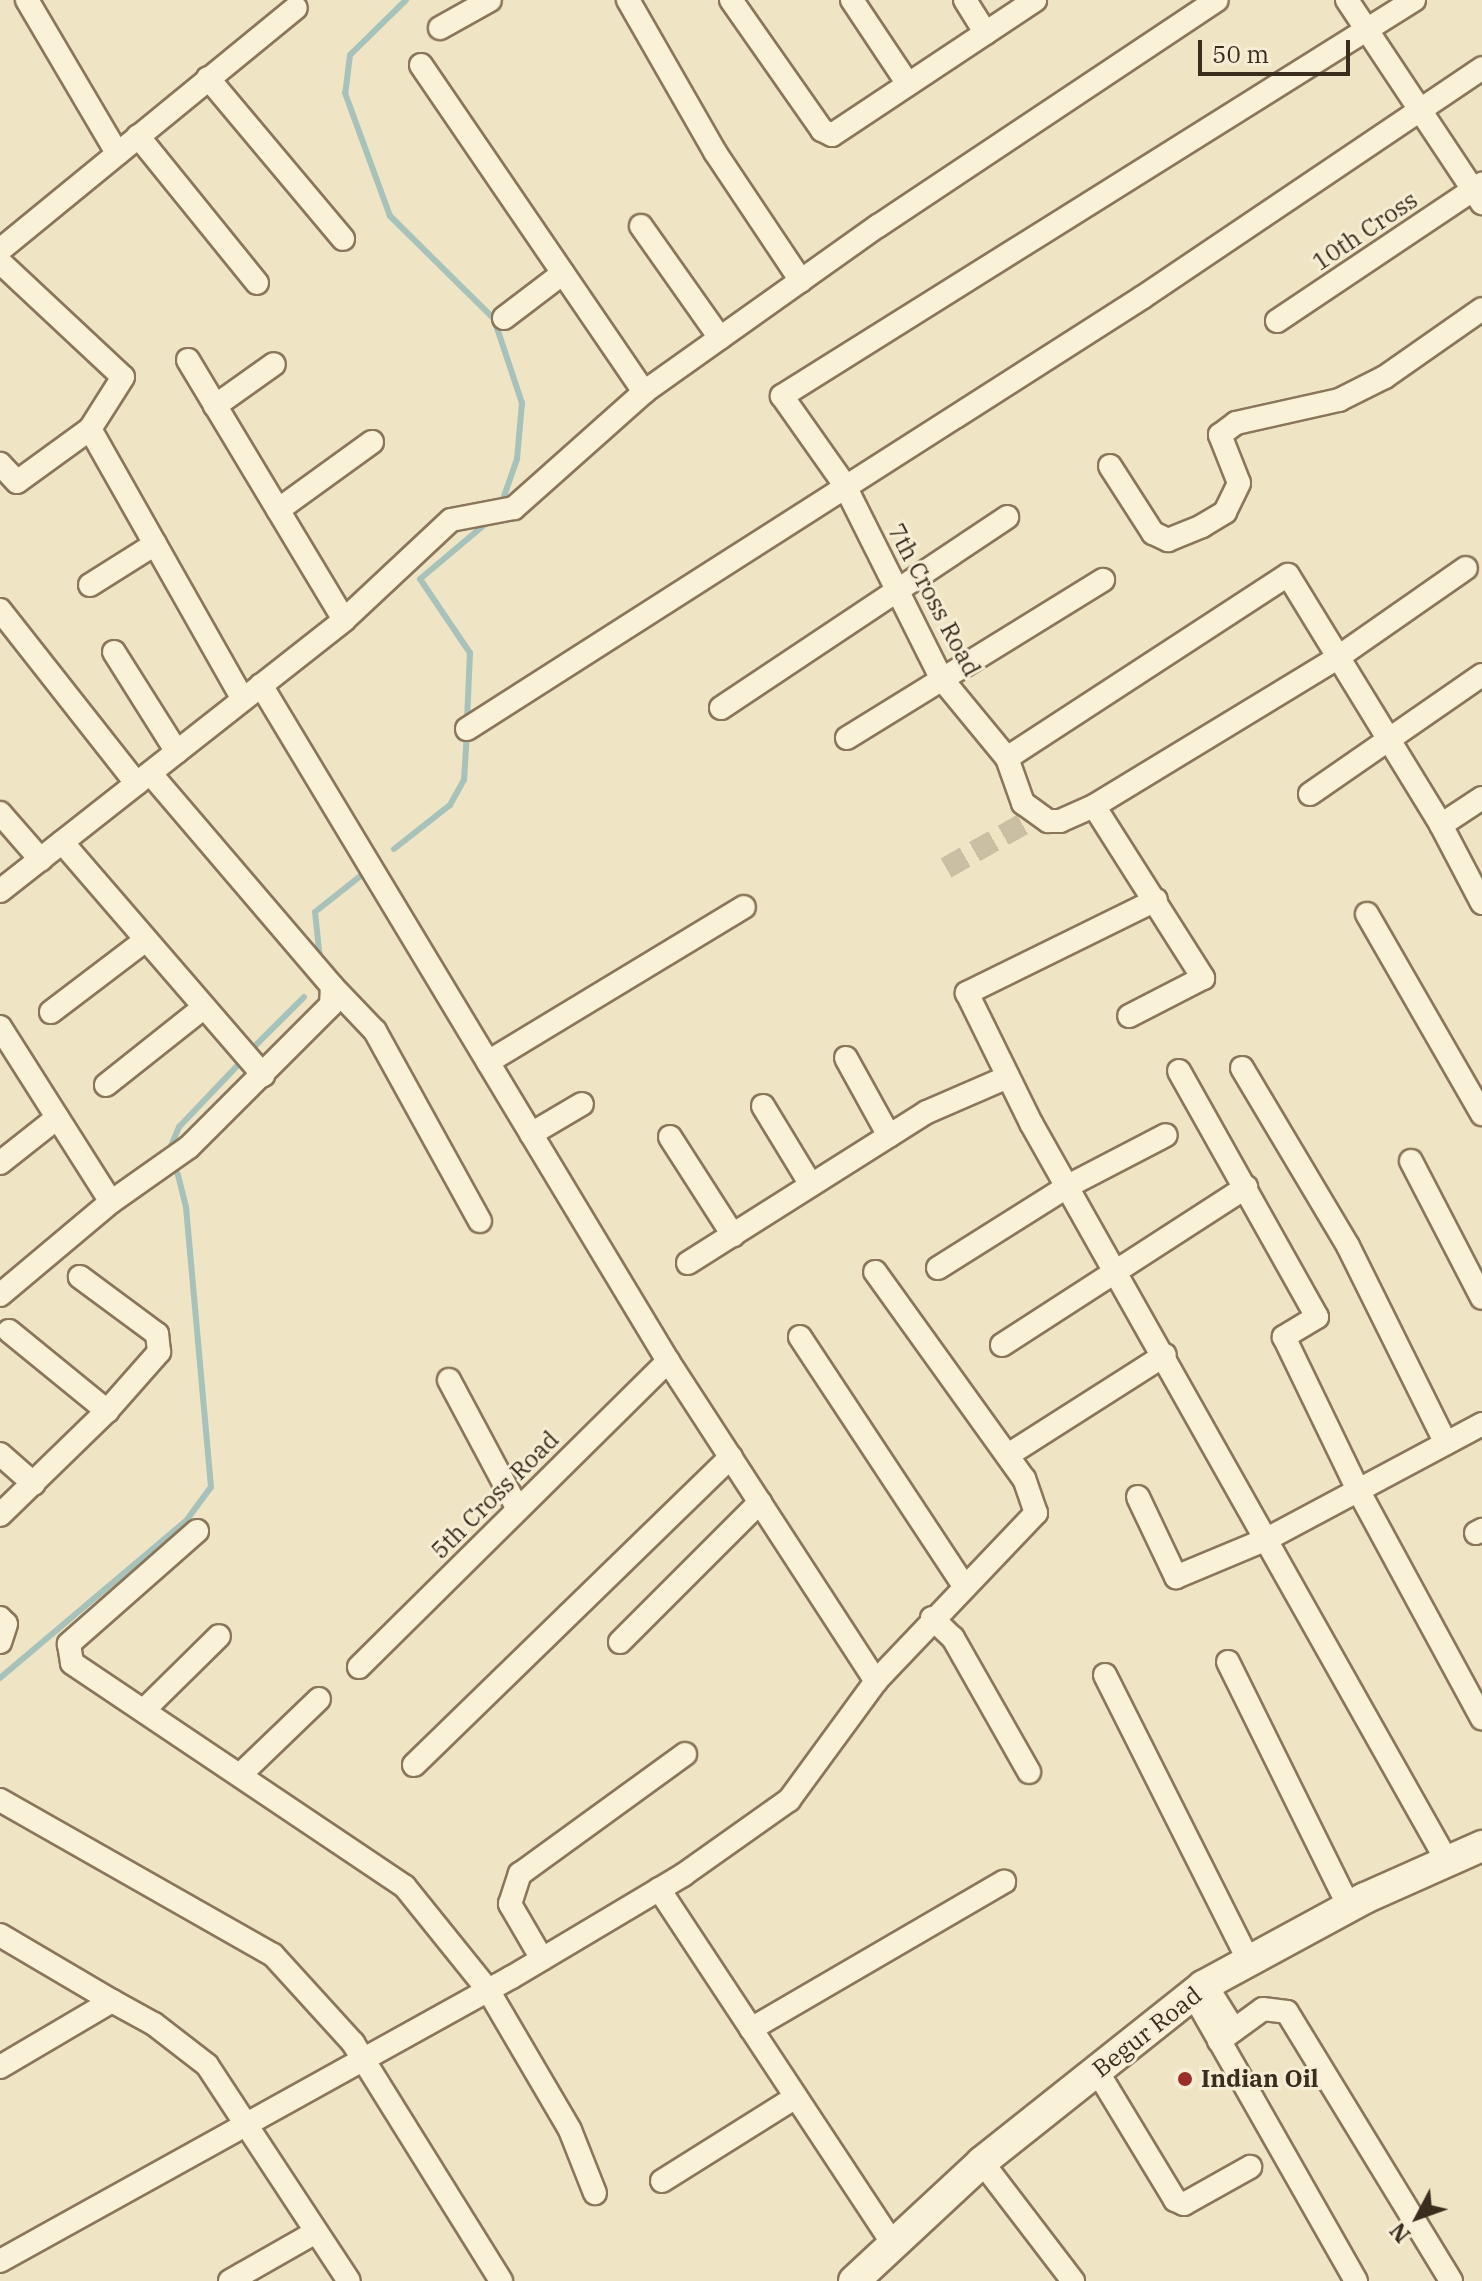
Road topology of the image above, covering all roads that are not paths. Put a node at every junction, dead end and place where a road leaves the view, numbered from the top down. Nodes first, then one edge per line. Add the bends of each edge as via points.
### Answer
1 (27, 0) edge
2 (490, 0) edge
3 (628, 0) edge
4 (731, 0) edge
5 (852, 0) edge
6 (965, 0) edge
7 (1035, 0) edge
8 (1217, 0) edge
9 (1347, 0) edge
10 (1414, 0) edge
11 (296, 8) dead end
12 (440, 28) dead end
13 (1369, 31) junction
14 (986, 33) junction
15 (421, 65) dead end
16 (1482, 68) edge
17 (208, 78) junction
18 (908, 84) junction
19 (1419, 110) junction
20 (138, 136) junction
21 (117, 153) junction
22 (1479, 192) edge
23 (641, 226) dead end
24 (343, 239) dead end
25 (0, 250) edge
26 (0, 262) edge
27 (563, 273) junction
28 (801, 281) junction
29 (257, 283) dead end
30 (1482, 309) edge
31 (504, 318) dead end
32 (1277, 321) dead end
33 (720, 338) junction
34 (188, 360) dead end
35 (274, 364) dead end
36 (644, 392) junction
37 (215, 406) junction
38 (90, 429) junction
39 (372, 442) dead end
40 (0, 464) edge
41 (1110, 466) dead end
42 (844, 484) junction
43 (278, 510) junction
44 (1007, 517) dead end
45 (155, 544) junction
46 (1466, 568) dead end
47 (1103, 580) dead end
48 (90, 585) dead end
49 (896, 590) junction
50 (0, 610) edge
51 (344, 620) junction
52 (114, 652) dead end
53 (1337, 658) junction
54 (1482, 675) edge
55 (941, 678) junction
56 (261, 685) junction
57 (243, 699) junction
58 (721, 708) dead end
59 (467, 729) dead end
60 (847, 738) dead end
61 (1387, 744) junction
62 (177, 752) junction
63 (1007, 758) junction
64 (144, 778) junction
65 (1310, 794) dead end
66 (1482, 798) edge
67 (1094, 806) junction
68 (0, 813) edge
69 (1441, 825) junction
70 (62, 842) junction
71 (41, 860) junction
72 (0, 891) edge
73 (1156, 900) junction
74 (1482, 903) edge
75 (744, 907) dead end
76 (1367, 914) dead end
77 (146, 940) junction
78 (332, 986) junction
79 (203, 1008) junction
80 (51, 1012) dead end
81 (1129, 1016) dead end
82 (0, 1028) edge
83 (846, 1058) dead end
84 (488, 1062) junction
85 (1242, 1068) dead end
86 (1179, 1071) dead end
87 (263, 1075) junction
88 (1008, 1077) junction
89 (106, 1085) dead end
90 (582, 1104) dead end
91 (763, 1106) dead end
92 (1482, 1114) edge
93 (57, 1118) junction
94 (531, 1134) junction
95 (1166, 1135) dead end
96 (889, 1136) junction
97 (670, 1137) dead end
98 (1411, 1161) dead end
99 (0, 1163) edge
100 (811, 1185) junction
101 (1068, 1186) junction
102 (1246, 1187) junction
103 (111, 1202) junction
104 (480, 1221) dead end
105 (733, 1235) junction
106 (688, 1263) dead end
107 (938, 1268) dead end
108 (1115, 1271) junction
109 (875, 1272) dead end
110 (80, 1277) dead end
111 (0, 1295) edge
112 (1482, 1298) edge
113 (9, 1331) dead end
114 (800, 1337) dead end
115 (1002, 1345) dead end
116 (1165, 1355) junction
117 (668, 1361) junction
118 (449, 1380) dead end
119 (107, 1411) junction
120 (1482, 1424) edge
121 (1446, 1443) junction
122 (0, 1454) edge
123 (1008, 1455) junction
124 (731, 1457) junction
125 (34, 1484) junction
126 (1358, 1490) junction
127 (1138, 1497) dead end
128 (760, 1502) junction
129 (518, 1509) junction
130 (0, 1515) edge
131 (197, 1531) dead end
132 (1267, 1539) junction
133 (963, 1584) junction
134 (0, 1618) edge
135 (932, 1618) junction
136 (219, 1636) dead end
137 (0, 1642) edge
138 (620, 1642) dead end
139 (1228, 1662) dead end
140 (359, 1667) dead end
141 (1105, 1675) dead end
142 (876, 1681) junction
143 (319, 1699) dead end
144 (144, 1710) junction
145 (1482, 1718) edge
146 (685, 1754) dead end
147 (414, 1765) dead end
148 (1029, 1772) dead end
149 (241, 1774) junction
150 (0, 1800) edge
151 (1482, 1846) edge
152 (1447, 1861) junction
153 (1004, 1882) dead end
154 (659, 1889) junction
155 (1349, 1907) junction
156 (0, 1935) edge
157 (542, 1959) junction
158 (1249, 1961) junction
159 (488, 1990) junction
160 (1200, 1990) junction
161 (112, 2001) junction
162 (751, 2029) junction
163 (1226, 2035) junction
164 (362, 2057) junction
165 (0, 2067) edge
166 (1097, 2071) junction
167 (796, 2097) junction
168 (245, 2123) junction
169 (982, 2162) junction
170 (1250, 2167) dead end
171 (662, 2181) dead end
172 (595, 2193) dead end
173 (316, 2232) junction
174 (894, 2245) junction
175 (0, 2261) edge
176 (860, 2279) edge
177 (230, 2281) edge
178 (349, 2281) edge
179 (501, 2281) edge
180 (1073, 2281) edge
181 (1356, 2281) edge
182 (1451, 2281) edge

1 - 21 street
2 - 12 street
3 - 28 street via 715,152
4 - 18 street via 822,130 832,135
5 - 18 street
6 - 14 street
7 - 14 street
8 - 28 street
9 - 13 street
10 - 13 street
11 - 17 street
13 - 19 street
13 - 42 street, 7th Cross Road via 782,396
14 - 18 street
15 - 27 street
16 - 19 street
17 - 20 street
17 - 24 street
19 - 22 street
19 - 42 street via 1143,297
20 - 21 street
20 - 29 street
21 - 25 street
22 - 32 street, 10th Cross
23 - 33 street
26 - 38 street via 123,377
27 - 31 street
27 - 36 street
28 - 33 street
30 - 41 street via 1385,377 1339,400 1236,423 1220,435 1239,483 1225,512 1202,526 1168,540 1153,533
33 - 36 street
34 - 37 street
35 - 37 street
36 - 51 street via 514,508 451,520
37 - 43 street
38 - 40 street via 17,482
38 - 45 street
39 - 43 street
42 - 49 street, 7th Cross Road
42 - 59 street
43 - 51 street
44 - 49 street
45 - 48 street
45 - 57 street
46 - 53 street, 7th Cross Road
47 - 55 street
49 - 55 street, 7th Cross Road
49 - 58 street
50 - 64 street
51 - 56 street
52 - 62 street
53 - 61 street
53 - 63 street via 1288,575
53 - 67 street, 7th Cross Road
54 - 61 street
55 - 60 street
55 - 63 street, 7th Cross Road
56 - 57 street
56 - 84 street
57 - 62 street
61 - 65 street
61 - 69 street
62 - 64 street
63 - 67 street, 7th Cross Road via 1030,819 1060,821
64 - 70 street
64 - 78 street
66 - 69 street
67 - 73 street
68 - 71 street
69 - 74 street
70 - 71 street
70 - 77 street
71 - 72 street
73 - 81 street via 1203,978
73 - 88 street via 967,993
75 - 84 street
76 - 92 street
77 - 79 street
77 - 80 street
78 - 87 street via 331,1005
78 - 104 street via 375,1031
79 - 87 street
79 - 89 street
82 - 93 street
83 - 96 street
84 - 94 street
85 - 121 street via 1348,1246
86 - 102 street
87 - 103 street via 189,1147
88 - 96 street via 927,1112
88 - 101 street
90 - 94 street
91 - 100 street
93 - 99 street
93 - 103 street
94 - 117 street
95 - 101 street
96 - 100 street
97 - 105 street
98 - 112 street
100 - 105 street
101 - 107 street
101 - 108 street
102 - 108 street
102 - 126 street via 1317,1317 1284,1337
103 - 111 street
105 - 106 street
108 - 115 street
108 - 116 street
109 - 123 street
110 - 119 street via 157,1334 159,1352
113 - 119 street
114 - 133 street
116 - 123 street
116 - 132 street
117 - 124 street
117 - 129 street, 5th Cross Road
118 - 129 street
119 - 125 street
120 - 121 street
121 - 126 street
122 - 125 street
123 - 133 street via 1036,1513
124 - 128 street
124 - 147 street
125 - 130 street
126 - 132 street
126 - 145 street
127 - 132 street via 1176,1577
128 - 138 street
128 - 142 street
129 - 140 street, 5th Cross Road
131 - 144 street via 69,1644 72,1663
132 - 152 street
133 - 135 street
134 - 137 street via 6,1624
135 - 142 street
135 - 148 street via 953,1638
136 - 144 street
139 - 155 street
141 - 158 street
142 - 154 street via 789,1800
143 - 149 street
144 - 149 street
146 - 157 street via 520,1874 510,1904
149 - 159 street via 405,1887
150 - 164 street via 273,1955
151 - 152 main road, Begur Road
152 - 155 main road, Begur Road
153 - 162 street
154 - 157 street
154 - 162 street
155 - 158 main road, Begur Road
156 - 161 street
157 - 159 street
158 - 160 main road, Begur Road
159 - 164 street
159 - 172 street via 570,2130
160 - 163 street
160 - 166 main road, Begur Road
161 - 165 street
161 - 168 street via 154,2024 207,2065
162 - 167 street
163 - 181 street
163 - 182 street via 1263,2009 1287,2012
164 - 168 street
164 - 179 street
166 - 169 main road, Begur Road
166 - 170 street via 1175,2200 1184,2204
167 - 171 street
167 - 174 street
168 - 173 street
168 - 175 street
169 - 174 main road, Begur Road
169 - 180 street
173 - 177 street
173 - 178 street
174 - 176 main road, Begur Road

